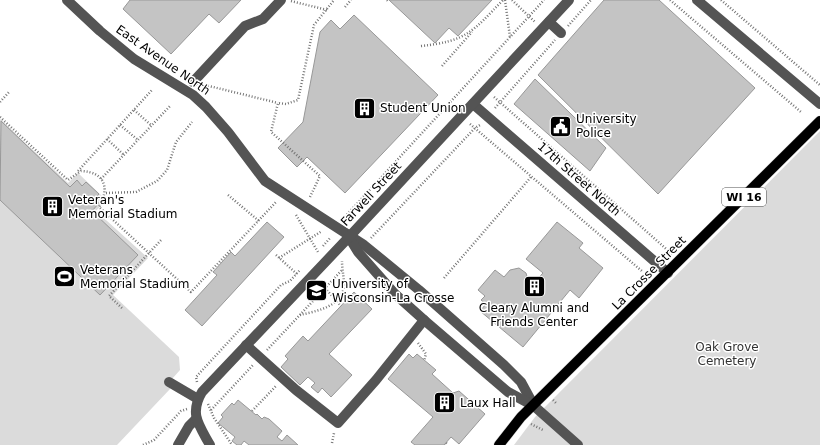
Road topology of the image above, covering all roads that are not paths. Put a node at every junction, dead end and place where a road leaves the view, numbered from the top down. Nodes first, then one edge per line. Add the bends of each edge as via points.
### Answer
1 (66, 0) edge
2 (281, 0) edge
3 (569, 0) edge
4 (697, 0) edge
5 (546, 26) junction
6 (561, 33) road end
7 (193, 82) road end
8 (473, 104) junction
9 (820, 104) edge
10 (820, 121) edge
11 (349, 237) junction
12 (668, 273) junction
13 (424, 320) junction
14 (246, 345) junction
15 (169, 382) dead end
16 (197, 403) junction
17 (534, 406) junction
18 (196, 419) junction
19 (178, 445) edge
20 (210, 445) edge
21 (499, 445) edge
22 (578, 445) edge

1 - 11 street, East Avenue North via 134,59 193,95 228,132 265,181 329,221
2 - 7 street via 263,19 245,26
3 - 5 street, Farwell Street
4 - 9 street
5 - 6 street
5 - 8 street, Farwell Street
8 - 11 street, Farwell Street
8 - 12 street, 17th Street North
10 - 12 main road, La Crosse Street / WI 16
11 - 13 street, East Avenue North via 358,252
11 - 14 street, Farwell Street
11 - 17 street, East Avenue North via 419,290 504,365 521,382
12 - 17 main road, La Crosse Street / WI 16
13 - 14 street via 338,423
13 - 17 street, East Avenue North via 508,392
14 - 16 street, Farwell Street via 202,392
15 - 16 street
16 - 18 street
17 - 21 main road, La Crosse Street / WI 16 via 521,417
17 - 22 street, East Avenue North
18 - 19 street
18 - 20 street

